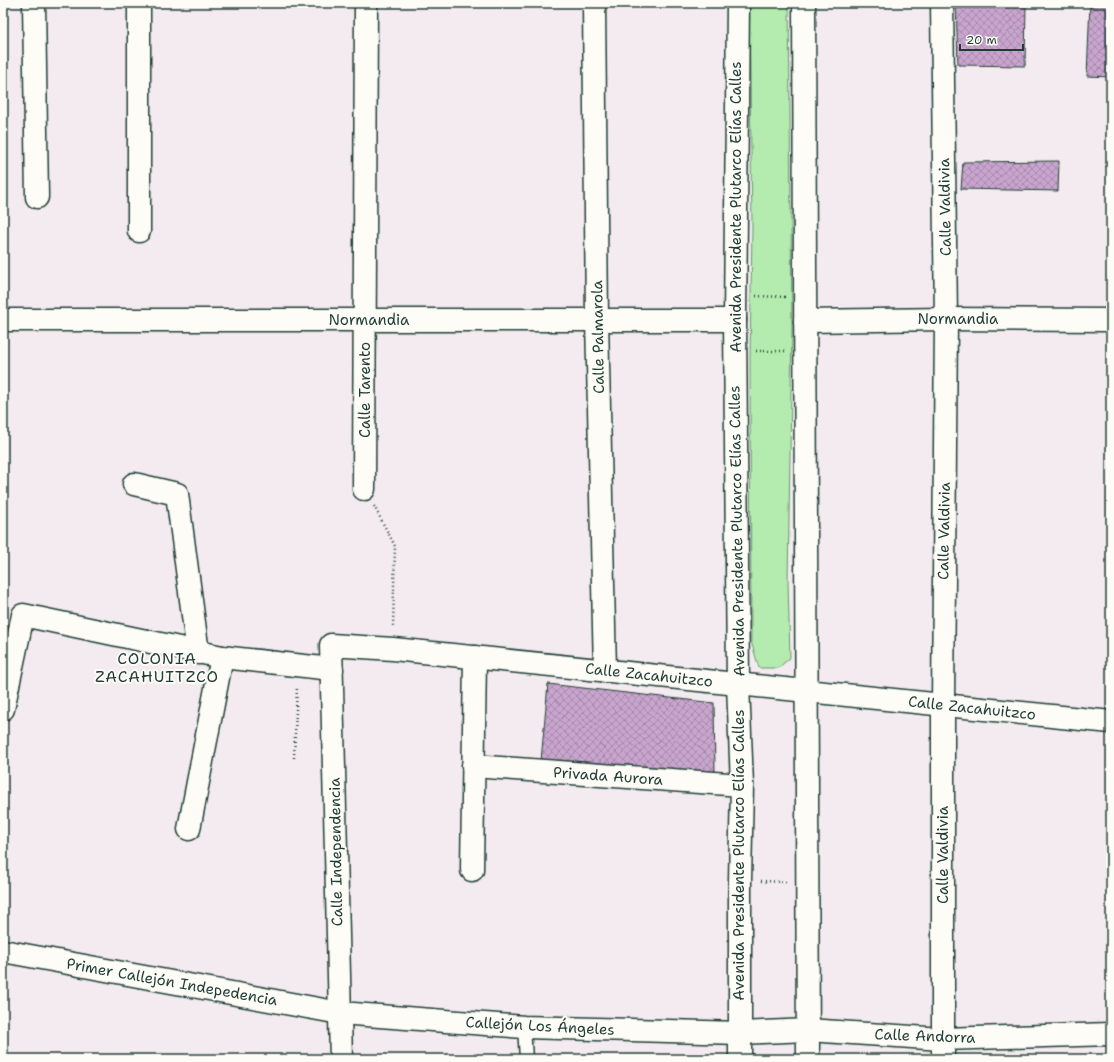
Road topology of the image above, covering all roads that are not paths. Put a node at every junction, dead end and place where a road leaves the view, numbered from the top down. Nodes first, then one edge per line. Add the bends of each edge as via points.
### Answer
1 (34, 3) edge
2 (139, 3) edge
3 (366, 3) edge
4 (594, 3) edge
5 (738, 3) edge
6 (804, 3) edge
7 (942, 3) edge
8 (38, 197) dead end
9 (139, 231) dead end
10 (946, 319) junction
11 (3, 320) edge
12 (365, 320) junction
13 (597, 320) junction
14 (735, 320) junction
15 (1111, 320) edge
16 (805, 321) junction
17 (134, 484) dead end
18 (364, 489) road end
19 (331, 645) joint
20 (198, 653) junction
21 (475, 657) junction
22 (222, 658) junction
23 (332, 669) junction
24 (605, 671) junction
25 (738, 684) junction
26 (807, 691) junction
27 (943, 706) junction
28 (3, 708) edge
29 (1111, 722) edge
30 (473, 766) junction
31 (742, 785) junction
32 (189, 829) dead end
33 (472, 870) dead end
34 (3, 951) edge
35 (340, 1013) junction
36 (524, 1027) junction
37 (808, 1030) junction
38 (740, 1033) junction
39 (1111, 1034) edge
40 (943, 1049) edge
41 (341, 1059) edge
42 (526, 1059) edge
43 (740, 1059) edge
44 (808, 1059) edge

1 - 8 street
2 - 9 street
3 - 12 street, Calle Tarento
4 - 13 street, Calle Palmarola
5 - 14 street, Avenida Presidente Plutarco Elías Calles
6 - 16 street
7 - 10 street, Calle Valdivia
10 - 15 street, Normandia
10 - 16 street, Normandia
10 - 27 street, Calle Valdivia
11 - 12 street, Normandia
12 - 13 street, Normandia
12 - 18 street, Calle Tarento
13 - 14 street, Normandia
13 - 24 street, Calle Palmarola
14 - 25 street, Avenida Presidente Plutarco Elías Calles
16 - 26 street
17 - 20 street via 177,494
19 - 21 street, Calle Zacahuitzco
19 - 23 street, Calle Independencia
20 - 22 street
20 - 28 street via 23,615
21 - 24 street, Calle Zacahuitzco
21 - 30 street
22 - 23 street
22 - 32 street
23 - 35 street, Calle Independencia
24 - 25 street, Calle Zacahuitzco
25 - 26 street, Calle Zacahuitzco
25 - 31 street, Avenida Presidente Plutarco Elías Calles
26 - 27 street, Calle Zacahuitzco
26 - 37 street
27 - 29 street, Calle Zacahuitzco
27 - 40 street, Calle Valdivia
30 - 31 street, Privada Aurora
30 - 33 street
31 - 38 street, Avenida Presidente Plutarco Elías Calles
34 - 35 street, Primer Callejón Indepedencia
35 - 36 street, Callejón Los Ángeles
35 - 41 street, Calle Independencia
36 - 38 street, Callejón Los Ángeles
36 - 42 lane
37 - 38 street, Calle Andorra
37 - 40 street, Calle Andorra
37 - 44 street
38 - 43 street, Avenida Presidente Plutarco Elías Calles
39 - 40 street, Calle Andorra

